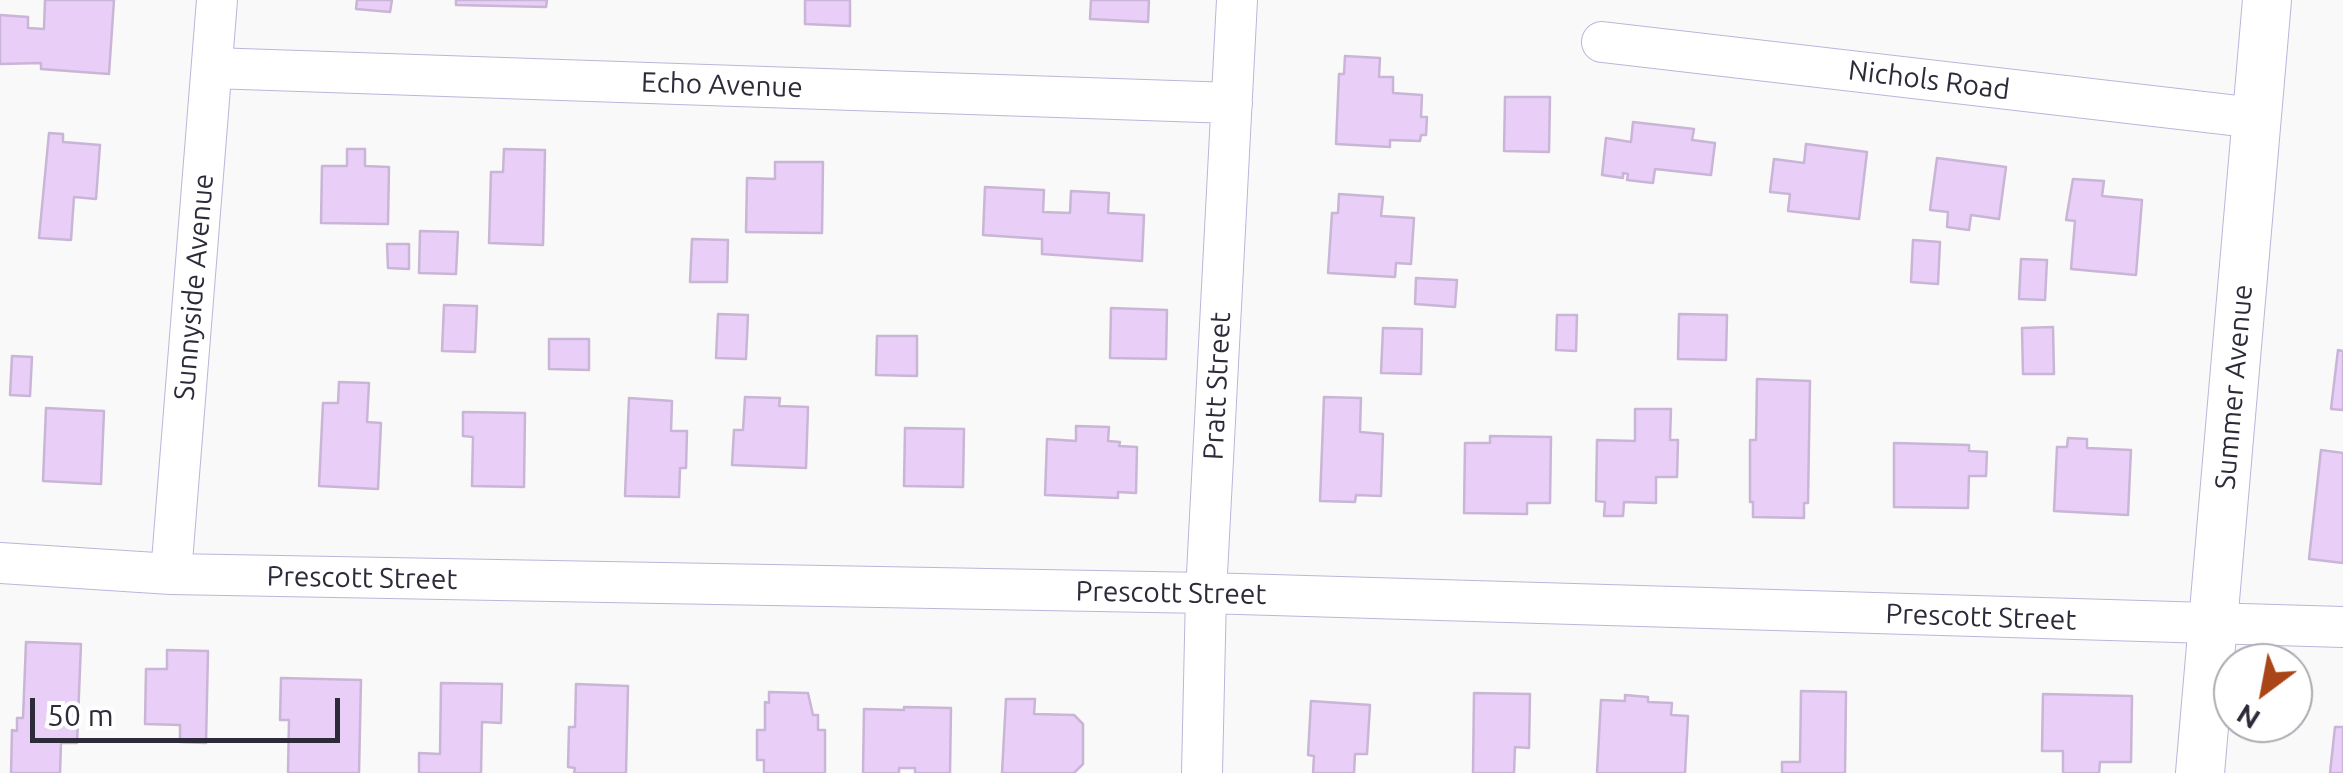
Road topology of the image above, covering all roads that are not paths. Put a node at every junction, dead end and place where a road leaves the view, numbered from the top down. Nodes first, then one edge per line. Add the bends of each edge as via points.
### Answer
1 (217, 0) edge
2 (1237, 0) edge
3 (2267, 0) edge
4 (1602, 42) dead end
5 (212, 68) junction
6 (1232, 103) junction
7 (2256, 118) junction
8 (0, 563) edge
9 (172, 574) junction
10 (1206, 594) junction
11 (2214, 624) junction
12 (2343, 628) edge
13 (1202, 773) edge
14 (2200, 773) edge

1 - 5 street, Sunnyside Avenue
2 - 6 street, Pratt Street
3 - 7 street, Summer Avenue
4 - 7 street, Nichols Road
5 - 6 street, Echo Avenue
5 - 9 street, Sunnyside Avenue
6 - 10 street, Pratt Street
7 - 11 street, Summer Avenue
8 - 9 street, Prescott Street
9 - 10 street, Prescott Street
10 - 11 street, Prescott Street
10 - 13 street, Pratt Street
11 - 12 street, Prescott Street
11 - 14 street, Summer Avenue

